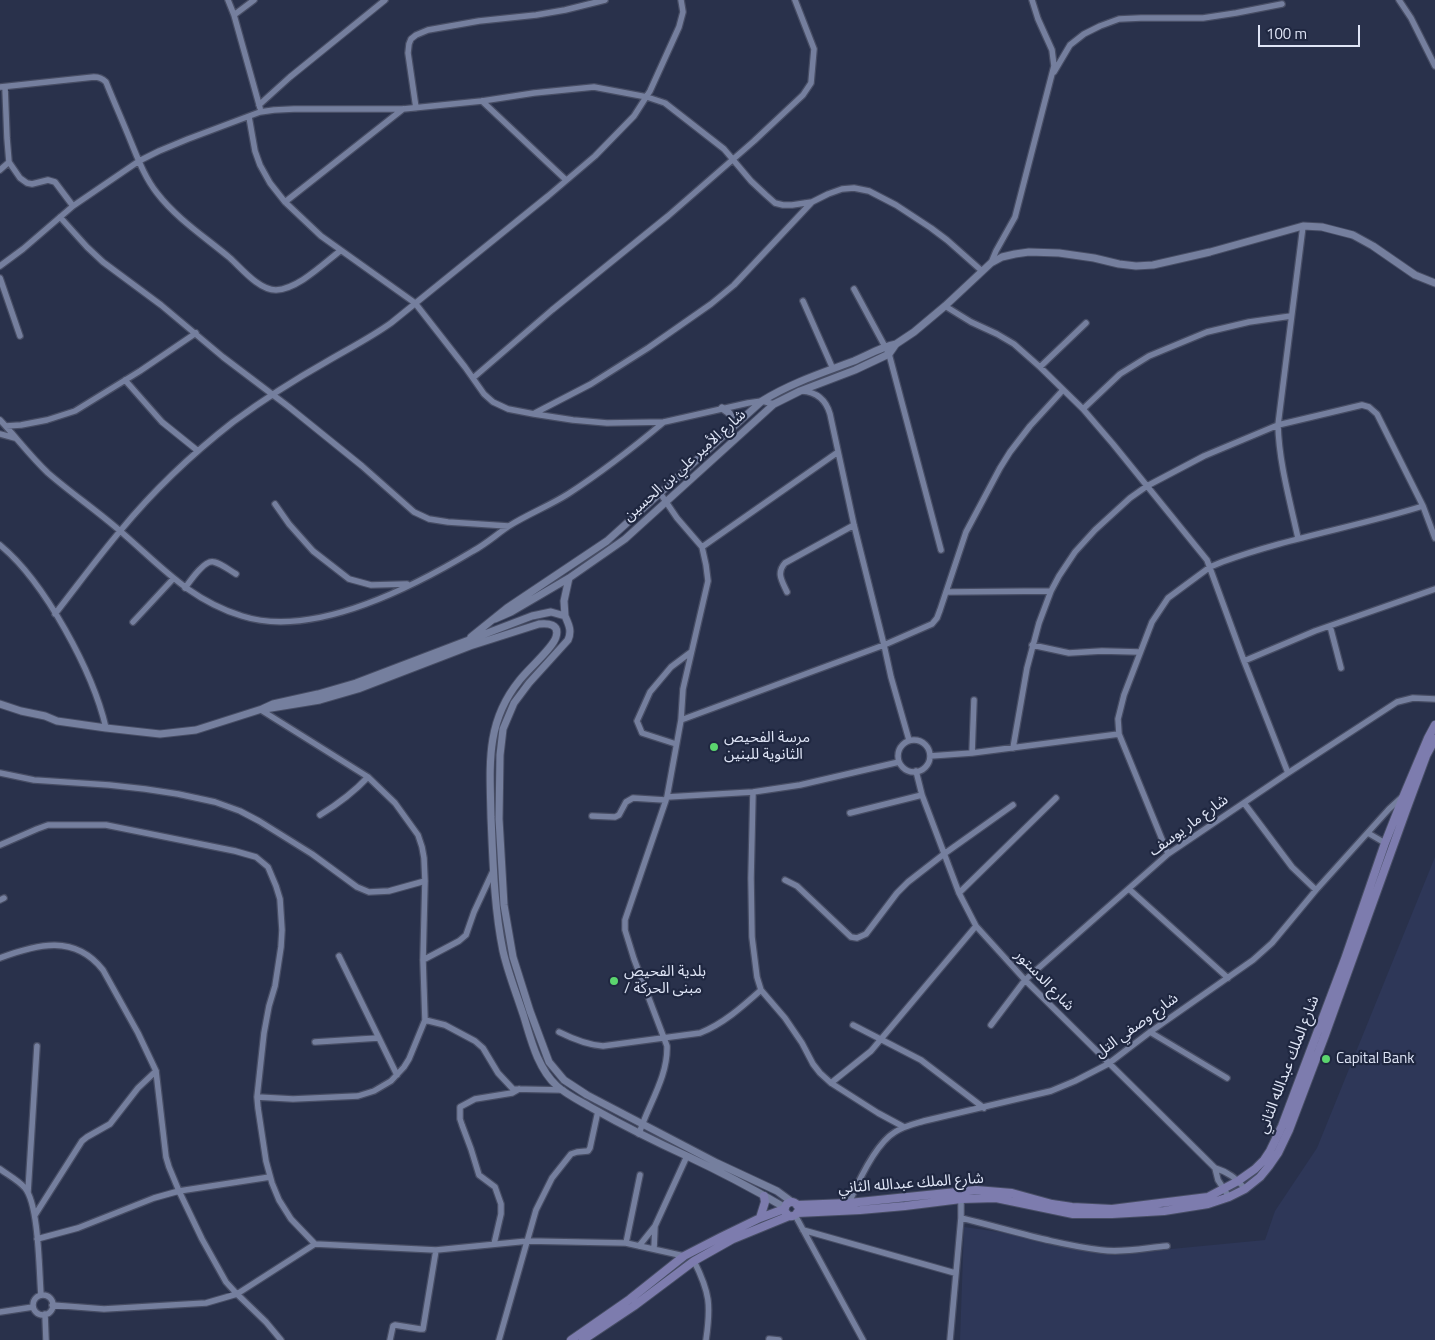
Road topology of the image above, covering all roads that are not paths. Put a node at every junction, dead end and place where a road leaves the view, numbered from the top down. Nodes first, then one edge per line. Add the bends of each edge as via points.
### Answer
1 (228, 0) edge
2 (254, 0) edge
3 (386, 0) edge
4 (605, 0) edge
5 (681, 0) edge
6 (795, 0) edge
7 (1032, 0) edge
8 (1400, 0) edge
9 (1282, 4) dead end
10 (234, 15) junction
11 (1435, 66) edge
12 (1051, 79) junction
13 (3, 87) edge
14 (647, 97) junction
15 (482, 101) junction
16 (259, 105) junction
17 (416, 108) junction
18 (403, 109) junction
19 (260, 112) junction
20 (248, 116) junction
21 (734, 159) junction
22 (139, 161) junction
23 (9, 162) junction
24 (0, 170) edge
25 (566, 180) junction
26 (284, 202) junction
27 (812, 202) junction
28 (73, 206) junction
29 (60, 217) junction
30 (1303, 226) junction
31 (340, 251) junction
32 (991, 263) junction
33 (0, 266) edge
34 (982, 271) junction
35 (0, 278) edge
36 (1435, 283) edge
37 (854, 289) dead end
38 (803, 301) dead end
39 (414, 304) junction
40 (945, 306) junction
41 (1291, 316) junction
42 (1086, 323) dead end
43 (196, 333) junction
44 (20, 336) dead end
45 (896, 344) junction
46 (885, 346) junction
47 (889, 354) junction
48 (1040, 367) junction
49 (833, 369) junction
50 (473, 378) junction
51 (125, 380) junction
52 (1064, 390) junction
53 (800, 391) junction
54 (273, 394) junction
55 (762, 401) junction
56 (774, 404) junction
57 (722, 408) junction
58 (1083, 409) junction
59 (534, 414) junction
60 (0, 420) edge
61 (664, 422) junction
62 (735, 424) junction
63 (1278, 425) junction
64 (6, 426) junction
65 (0, 434) edge
66 (15, 438) junction
67 (198, 451) junction
68 (838, 452) junction
69 (1147, 486) junction
70 (660, 493) junction
71 (667, 502) junction
72 (275, 504) dead end
73 (1423, 506) junction
74 (854, 525) junction
75 (508, 526) junction
76 (120, 531) junction
77 (1298, 538) junction
78 (1435, 538) edge
79 (0, 545) edge
80 (702, 547) junction
81 (941, 550) dead end
82 (1210, 567) junction
83 (236, 574) dead end
84 (569, 578) junction
85 (173, 579) junction
86 (412, 584) junction
87 (184, 588) junction
88 (1435, 589) edge
89 (787, 592) dead end
90 (946, 592) junction
91 (1051, 592) junction
92 (55, 614) junction
93 (566, 616) junction
94 (494, 619) junction
95 (133, 622) dead end
96 (1330, 626) junction
97 (470, 642) junction
98 (884, 645) junction
99 (1032, 645) junction
100 (691, 652) junction
101 (1140, 652) junction
102 (1244, 661) junction
103 (1341, 668) dead end
104 (1435, 699) edge
105 (974, 700) dead end
106 (0, 704) edge
107 (261, 710) junction
108 (681, 720) junction
109 (1435, 725) edge
110 (106, 728) junction
111 (1118, 734) junction
112 (1435, 739) edge
113 (909, 740) junction
114 (676, 744) junction
115 (1013, 748) junction
116 (972, 753) junction
117 (930, 756) junction
118 (899, 762) junction
119 (916, 771) junction
120 (0, 773) edge
121 (1288, 773) junction
122 (368, 777) junction
123 (753, 792) junction
124 (922, 795) junction
125 (1404, 795) junction
126 (666, 798) junction
127 (1056, 798) dead end
128 (1244, 803) junction
129 (1013, 805) dead end
130 (850, 813) dead end
131 (320, 815) dead end
132 (592, 816) dead end
133 (1368, 833) junction
134 (1385, 843) junction
135 (0, 845) edge
136 (492, 847) junction
137 (500, 847) junction
138 (944, 854) junction
139 (1168, 854) junction
140 (494, 871) junction
141 (425, 880) junction
142 (785, 880) dead end
143 (1129, 889) junction
144 (1316, 890) junction
145 (959, 893) junction
146 (976, 926) junction
147 (339, 956) dead end
148 (0, 958) edge
149 (423, 960) junction
150 (1228, 978) junction
151 (1025, 980) junction
152 (761, 990) junction
153 (425, 1020) junction
154 (853, 1025) dead end
155 (991, 1025) dead end
156 (559, 1032) dead end
157 (1150, 1032) junction
158 (378, 1038) junction
159 (664, 1038) junction
160 (882, 1040) junction
161 (315, 1042) dead end
162 (37, 1046) dead end
163 (1108, 1064) junction
164 (156, 1071) junction
165 (398, 1075) junction
166 (1227, 1078) dead end
167 (831, 1083) junction
168 (519, 1090) junction
169 (562, 1090) junction
170 (257, 1097) junction
171 (984, 1108) junction
172 (598, 1111) junction
173 (642, 1124) junction
174 (904, 1127) junction
175 (639, 1134) junction
176 (687, 1156) junction
177 (1215, 1168) junction
178 (0, 1169) edge
179 (640, 1175) dead end
180 (270, 1177) junction
181 (1238, 1181) junction
182 (1224, 1189) junction
183 (1245, 1189) junction
184 (178, 1190) junction
185 (28, 1192) junction
186 (764, 1196) junction
187 (1229, 1197) junction
188 (961, 1199) junction
189 (795, 1203) junction
190 (849, 1203) junction
191 (784, 1208) junction
192 (35, 1215) junction
193 (794, 1215) junction
194 (760, 1218) junction
195 (961, 1218) junction
196 (655, 1226) junction
197 (803, 1230) junction
198 (37, 1238) junction
199 (528, 1240) junction
200 (626, 1243) junction
201 (315, 1244) junction
202 (494, 1244) junction
203 (639, 1246) junction
204 (1167, 1246) dead end
205 (654, 1249) junction
206 (436, 1250) junction
207 (684, 1256) junction
208 (694, 1261) junction
209 (955, 1273) junction
210 (237, 1294) junction
211 (41, 1296) junction
212 (52, 1305) junction
213 (33, 1307) junction
214 (0, 1312) edge
215 (45, 1314) junction
216 (769, 1339) edge
217 (46, 1340) edge
218 (281, 1340) edge
219 (390, 1340) edge
220 (499, 1340) edge
221 (571, 1340) edge
222 (582, 1340) edge
223 (706, 1340) edge
224 (779, 1340) edge
225 (863, 1340) edge
226 (950, 1340) edge

1 - 10 street
2 - 10 street
3 - 16 street
4 - 17 street via 536,15 434,29 416,35 409,44 408,52
5 - 14 street via 683,12 679,27
6 - 21 street via 814,49 811,83 803,95
7 - 12 street via 1052,50 1054,66
8 - 11 street
9 - 12 street via 1203,18 1119,19 1084,34 1070,45
10 - 16 street
12 - 32 street via 1015,217
13 - 22 street via 99,78 106,82
13 - 23 street
14 - 15 street via 588,87
14 - 21 street via 674,109
14 - 25 street via 621,131
15 - 17 street
15 - 25 street
16 - 19 street
17 - 18 street
18 - 19 street
18 - 26 street
19 - 20 street
20 - 22 street
20 - 26 street via 260,165
21 - 27 street via 751,181 776,203 792,206
21 - 50 street
22 - 28 street
22 - 31 street via 169,208 260,286 283,289
23 - 24 street
23 - 28 street via 27,183 55,182
25 - 39 street
26 - 31 street
27 - 34 street via 842,189 869,191 931,228
27 - 59 street via 734,285 710,304 591,384
28 - 29 street
29 - 33 street
29 - 43 street via 103,262
30 - 32 street, شارع الأمير علي بن الحسين via 1153,265 1136,266 1042,252 1015,254
30 - 36 street, شارع الأمير علي بن الحسين via 1353,235 1415,275
30 - 41 street
31 - 39 street
32 - 34 street, شارع الأمير علي بن الحسين
34 - 40 street, شارع الأمير علي بن الحسين
35 - 44 street
37 - 46 street
38 - 49 street
39 - 50 street
39 - 54 street via 370,338
40 - 45 street, شارع الأمير علي بن الحسين
40 - 48 street via 1014,344
41 - 58 street via 1207,332 1149,356 1120,374
41 - 63 street
42 - 48 street
43 - 51 street
43 - 54 street
45 - 46 street, شارع الأمير علي بن الحسين
45 - 47 street, شارع الأمير علي بن الحسين
46 - 47 street
46 - 49 street, شارع الأمير علي بن الحسين
47 - 53 street, شارع الأمير علي بن الحسين
47 - 81 street
48 - 52 street
49 - 55 street, شارع الأمير علي بن الحسين via 780,390
50 - 59 street via 493,402 508,409
51 - 64 street via 75,411 47,420
51 - 67 street via 162,422
52 - 58 street
52 - 90 street via 1030,426 1000,468 966,532
53 - 56 street, شارع الأمير علي بن الحسين
53 - 68 street via 819,395 828,407
54 - 67 street
54 - 75 street via 414,512 448,522
55 - 56 street
55 - 57 street
55 - 62 street, شارع الأمير علي بن الحسين
56 - 71 street, شارع الأمير علي بن الحسين
57 - 61 street
57 - 62 street
58 - 69 street
59 - 61 street via 607,423
60 - 64 street
61 - 75 street via 568,494
62 - 70 street, شارع الأمير علي بن الحسين
63 - 69 street via 1204,456
63 - 73 street via 1366,405 1378,414
63 - 77 street via 1282,468
64 - 66 street
65 - 66 street
66 - 76 street via 48,473
67 - 76 street
68 - 74 street
68 - 80 street
69 - 82 street
69 - 91 street via 1124,503 1075,552
70 - 71 street
70 - 94 street, شارع الأمير علي بن الحسين via 607,542
71 - 80 street
71 - 84 street, شارع الأمير علي بن الحسين via 625,539
72 - 86 street via 313,551 349,579 370,585
73 - 77 street
73 - 78 street
74 - 89 street via 785,563 780,573
74 - 98 street
75 - 86 street via 473,552
76 - 85 street
76 - 92 street
77 - 82 street
79 - 92 street via 30,577
80 - 100 street via 708,581
82 - 101 street via 1168,598 1152,622
82 - 102 street
83 - 87 street via 213,561 209,562
84 - 93 street via 564,601
84 - 94 street, شارع الأمير علي بن الحسين
85 - 87 street
85 - 95 street
86 - 87 street via 333,615 296,621 244,617 223,610
88 - 96 street
90 - 91 street
90 - 98 street via 932,624
91 - 99 street
92 - 110 street via 87,675
93 - 97 street via 545,612
93 - 137 street via 571,630 568,640 518,697 503,729 499,779
94 - 97 street, شارع الأمير علي بن الحسين via 480,628
96 - 102 street
96 - 103 street
97 - 107 street, شارع الأمير علي بن الحسين via 356,683
97 - 136 street via 539,624 549,623 556,632 552,645 518,682 503,704 497,720 491,751
98 - 108 street
98 - 113 street
99 - 101 street via 1069,653
99 - 115 street
100 - 108 street via 683,689
100 - 114 street via 671,667 650,692 637,721 642,733
101 - 111 street via 1120,710
102 - 121 street
104 - 121 street, شارع مار يوسف via 1413,698 1397,702
105 - 116 street
106 - 110 street, شارع الأمير علي بن الحسين via 57,720
107 - 110 street, شارع الأمير علي بن الحسين via 196,730 160,734
107 - 122 street
108 - 114 street
109 - 125 main road, شارع الملك عبدالله الثاني
111 - 115 street
111 - 139 street
112 - 183 main road, شارع الملك عبدالله الثاني via 1283,1142 1270,1166
113 - 117 street via 924,743
113 - 118 street via 899,749
114 - 126 street
115 - 116 street
116 - 117 street
117 - 119 street via 926,766
118 - 119 street via 903,768
118 - 123 street via 800,785
119 - 124 street, شارع الدستور
120 - 141 street via 34,780 110,784 215,802 259,821 369,892 389,891
121 - 128 street, شارع مار يوسف
122 - 131 street via 339,804
122 - 141 street via 395,803 418,835
123 - 126 street
123 - 152 street via 752,937
124 - 130 street
124 - 138 street, شارع الدستور
125 - 133 street, شارع وصفي التل
125 - 134 main road, شارع الملك عبدالله الثاني
126 - 132 street via 633,798 615,817
126 - 159 street via 624,920 634,960
127 - 145 street
128 - 139 street, شارع مار يوسف
128 - 144 street via 1292,867
129 - 138 street
133 - 134 street
133 - 144 street, شارع وصفي التل
134 - 181 main road, شارع الملك عبدالله الثاني via 1282,1126 1264,1160
135 - 170 street via 48,825 106,825 235,851 263,861 280,899 282,930 264,1033
136 - 137 street
136 - 140 street
137 - 173 street via 504,905 513,957 549,1062 564,1080 587,1096
138 - 142 street via 908,882 866,934 857,938 851,937 797,886
138 - 145 street, شارع الدستور
139 - 143 street, شارع مار يوسف
140 - 149 street via 466,935
140 - 169 street via 504,952 527,1027 548,1078
141 - 149 street
143 - 150 street
143 - 151 street, شارع مار يوسف
144 - 150 street, شارع وصفي التل via 1272,943
145 - 146 street, شارع الدستور
146 - 151 street, شارع الدستور
146 - 160 street
147 - 158 street
148 - 164 street via 55,945 74,948 90,957 103,970
149 - 153 street
150 - 157 street, شارع وصفي التل
151 - 155 street, شارع مار يوسف
151 - 163 street, شارع الدستور
152 - 159 street via 712,1029
152 - 167 street via 802,1043 813,1064
153 - 165 street via 409,1060
153 - 168 street via 445,1025 475,1041 502,1079
154 - 160 street
156 - 159 street via 594,1046
157 - 163 street, شارع وصفي التل
157 - 166 street
158 - 161 street
158 - 165 street
159 - 173 street via 667,1052 664,1069
160 - 167 street
160 - 171 street via 921,1060
162 - 185 street
163 - 171 street, شارع وصفي التل via 1051,1092
163 - 177 street, شارع الدستور
164 - 184 street via 166,1156
164 - 192 street via 110,1124 82,1141
165 - 170 street via 374,1091 358,1096
167 - 174 street
168 - 169 street
168 - 202 street via 475,1099 460,1107 460,1119 479,1175 495,1187 501,1204
169 - 172 street
170 - 180 street
171 - 174 street, شارع وصفي التل
172 - 175 street
172 - 199 street via 590,1148 572,1154 552,1178 536,1210
173 - 175 street
173 - 189 street
174 - 190 street, شارع وصفي التل via 888,1136 879,1148 858,1181
175 - 176 street
176 - 186 street
176 - 196 street
177 - 181 street, شارع الدستور via 1229,1173
177 - 182 street, شارع الدستور
178 - 185 street
179 - 200 street
180 - 184 street
180 - 201 street via 291,1218
181 - 182 main road, شارع الملك عبدالله الثاني
181 - 183 street, شارع الدستور
182 - 187 street, شارع الدستور
182 - 190 main road, شارع الملك عبدالله الثاني via 1208,1196 1112,1208 1072,1207 1012,1193 976,1190
183 - 187 main road, شارع الملك عبدالله الثاني
184 - 198 street via 78,1228
184 - 210 street via 226,1282
185 - 192 street
186 - 191 street
186 - 194 main road
187 - 188 main road, شارع الملك عبدالله الثاني via 1164,1211 1112,1214 1073,1214 996,1198
188 - 193 main road, شارع الملك عبدالله الثاني
188 - 195 street
189 - 190 main road, شارع الملك عبدالله الثاني
189 - 191 main road via 786,1204
189 - 193 main road via 799,1207
191 - 193 main road via 787,1215
191 - 194 main road
192 - 198 street
193 - 197 street
193 - 208 main road, شارع الملك عبدالله الثاني
194 - 207 main road
195 - 204 street via 1102,1250
195 - 209 street
196 - 203 street
196 - 205 street
197 - 209 street
197 - 225 street
198 - 211 street
199 - 200 street
199 - 202 street
199 - 220 street
200 - 203 street
201 - 206 street
201 - 210 street
202 - 206 street
203 - 205 street
205 - 207 street
206 - 219 street via 424,1329 394,1325
207 - 221 main road via 630,1300
208 - 222 main road, شارع الملك عبدالله الثاني
208 - 223 street via 709,1302
209 - 226 street
210 - 212 street via 206,1303 132,1308
210 - 218 street
211 - 212 street via 48,1297
211 - 213 street via 34,1300
212 - 215 street
213 - 214 street
213 - 215 street via 36,1312
215 - 217 street
216 - 224 street

